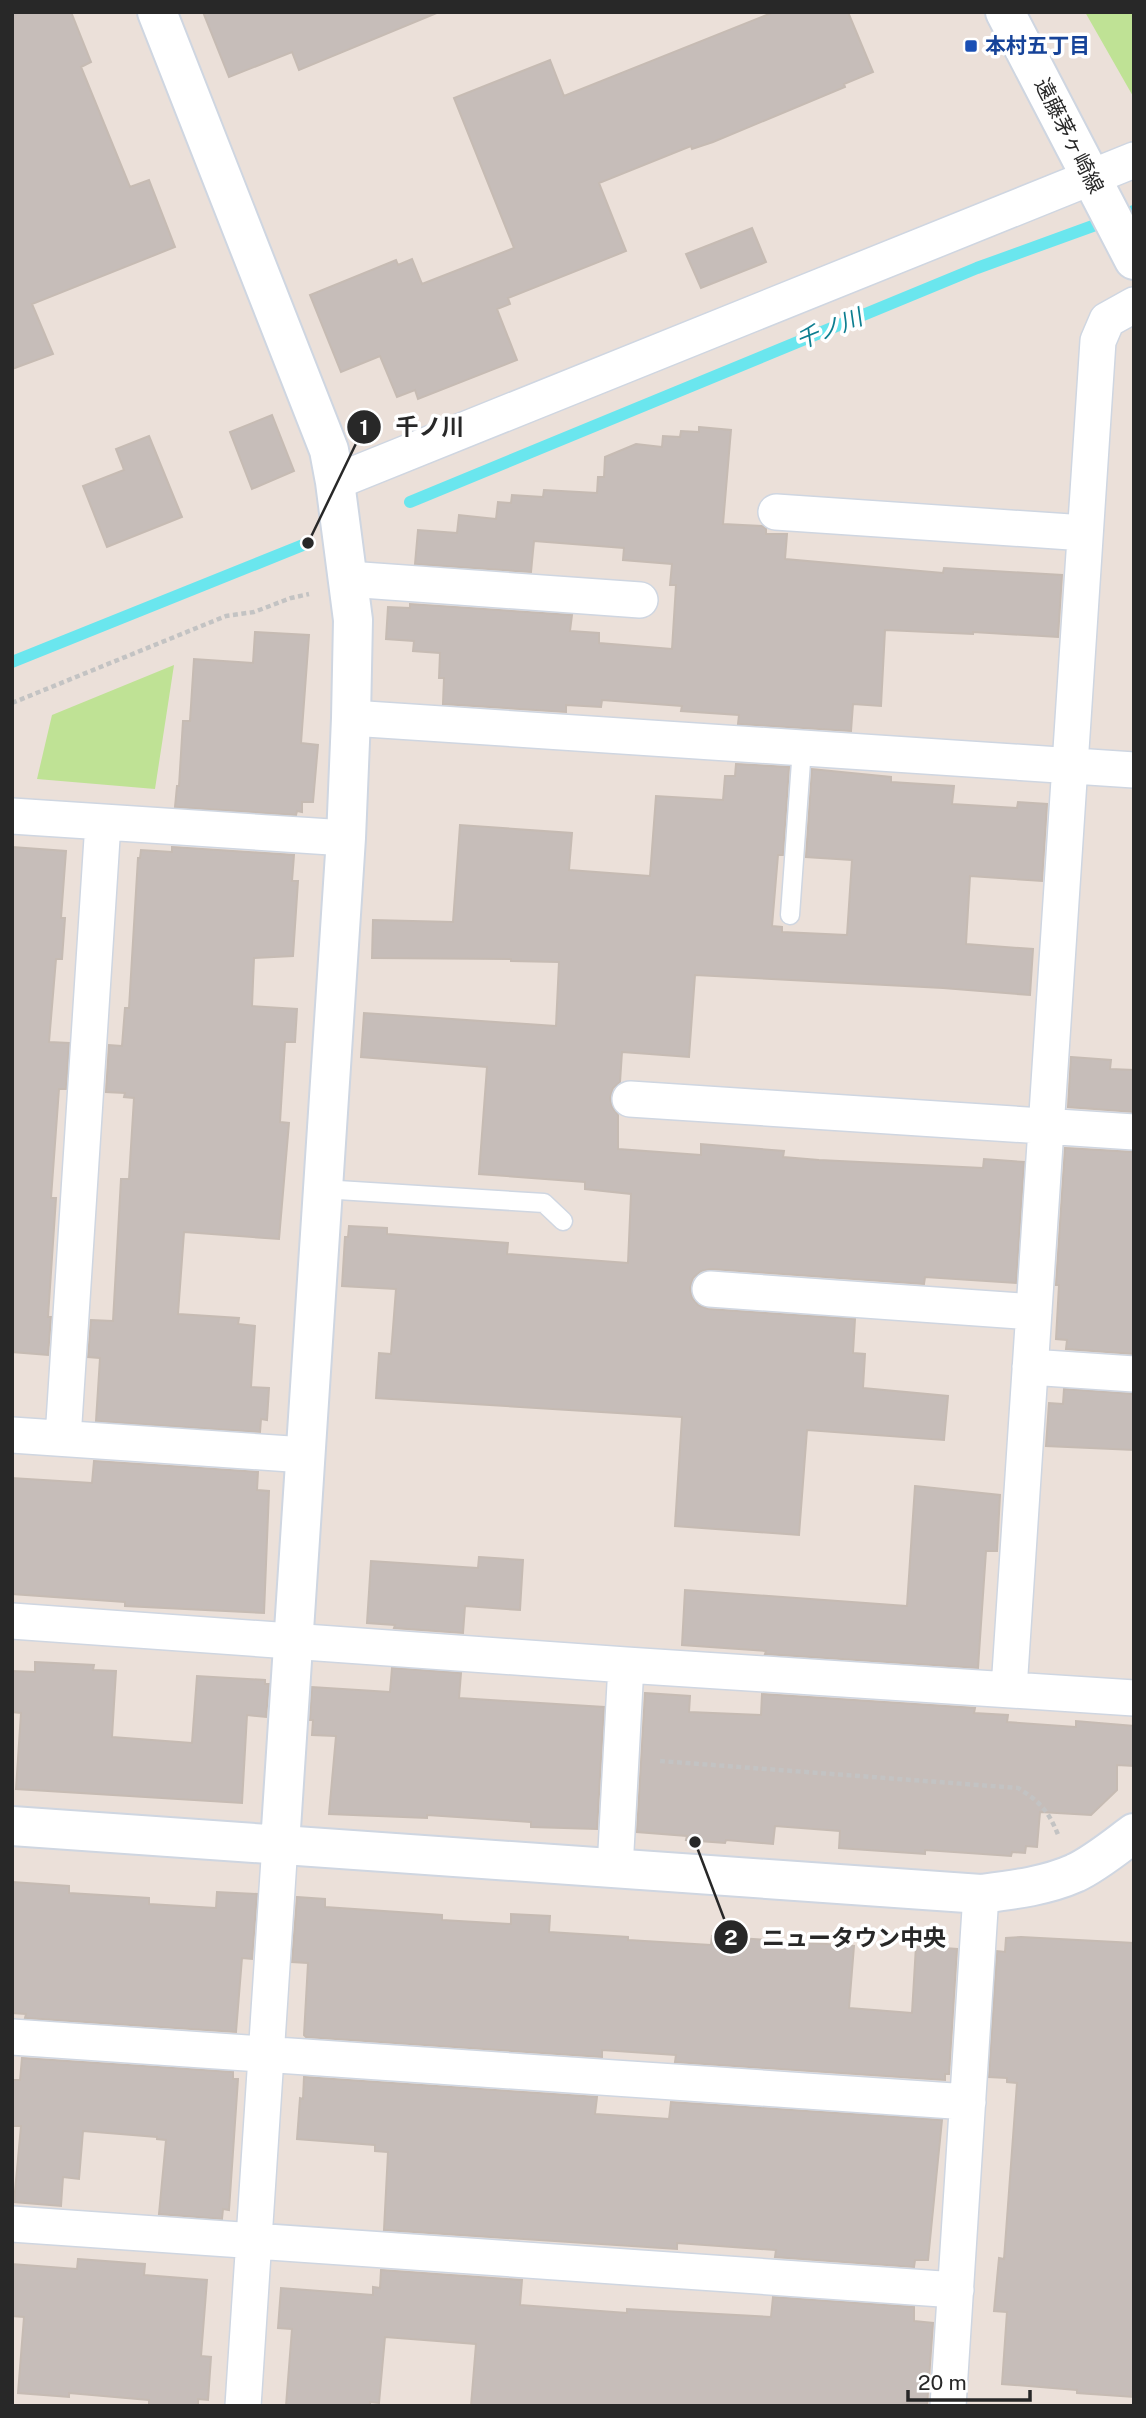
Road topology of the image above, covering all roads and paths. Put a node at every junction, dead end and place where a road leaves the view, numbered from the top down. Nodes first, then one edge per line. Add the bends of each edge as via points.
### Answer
1 (157, 12) edge
2 (1005, 12) edge
3 (1134, 160) edge
4 (1096, 189) junction
5 (1134, 260) edge
6 (1134, 305) edge
7 (335, 482) junction
8 (776, 512) dead end
9 (1085, 533) junction
10 (348, 583) junction
11 (640, 600) dead end
12 (12, 703) edge
13 (351, 718) junction
14 (802, 748) junction
15 (1070, 766) junction
16 (1134, 770) edge
17 (12, 817) edge
18 (103, 822) junction
19 (346, 838) junction
20 (790, 915) dead end
21 (630, 1099) dead end
22 (1046, 1126) junction
23 (1134, 1132) edge
24 (322, 1189) junction
25 (563, 1221) dead end
26 (710, 1289) dead end
27 (1034, 1312) junction
28 (1030, 1367) junction
29 (1134, 1374) edge
30 (12, 1435) edge
31 (62, 1438) junction
32 (305, 1455) junction
33 (12, 1621) edge
34 (293, 1640) junction
35 (626, 1665) junction
36 (1009, 1689) junction
37 (1134, 1698) edge
38 (621, 1758) junction
39 (12, 1826) edge
40 (1134, 1833) edge
41 (280, 1844) junction
42 (615, 1868) junction
43 (1074, 1873) junction
44 (981, 1894) junction
45 (12, 2037) edge
46 (266, 2054) junction
47 (968, 2102) junction
48 (12, 2224) edge
49 (253, 2241) junction
50 (956, 2290) junction
51 (243, 2406) edge
52 (948, 2406) edge

1 - 7 street via 329,450
2 - 4 street, 遠藤茅ヶ崎線
3 - 4 street
4 - 5 street, 遠藤茅ヶ崎線
4 - 7 street
6 - 9 street via 1107,320 1098,341
7 - 10 street
8 - 9 street
9 - 15 street
10 - 11 street
10 - 12 path via 226,616
10 - 13 street via 353,620
13 - 14 street
13 - 19 street
14 - 15 street
14 - 20 lane
15 - 16 street
15 - 22 street
17 - 18 street
18 - 19 street
18 - 31 street
19 - 24 street
21 - 22 street
22 - 23 street
22 - 27 street
24 - 25 lane via 544,1203
24 - 32 street
26 - 27 street
27 - 28 street
28 - 29 street
28 - 36 street
30 - 31 street
31 - 32 street
32 - 34 street
33 - 34 street
34 - 35 street
34 - 41 street
35 - 36 street
35 - 38 street
36 - 37 street
38 - 42 street
38 - 43 path via 1018,1788 1038,1800 1051,1817
39 - 41 street
40 - 43 street
41 - 42 street
41 - 46 street
42 - 44 street
43 - 44 street via 1026,1888
44 - 47 street
45 - 46 street
46 - 47 street
46 - 49 street
47 - 50 street
48 - 49 street
49 - 50 street
49 - 51 street
50 - 52 street

